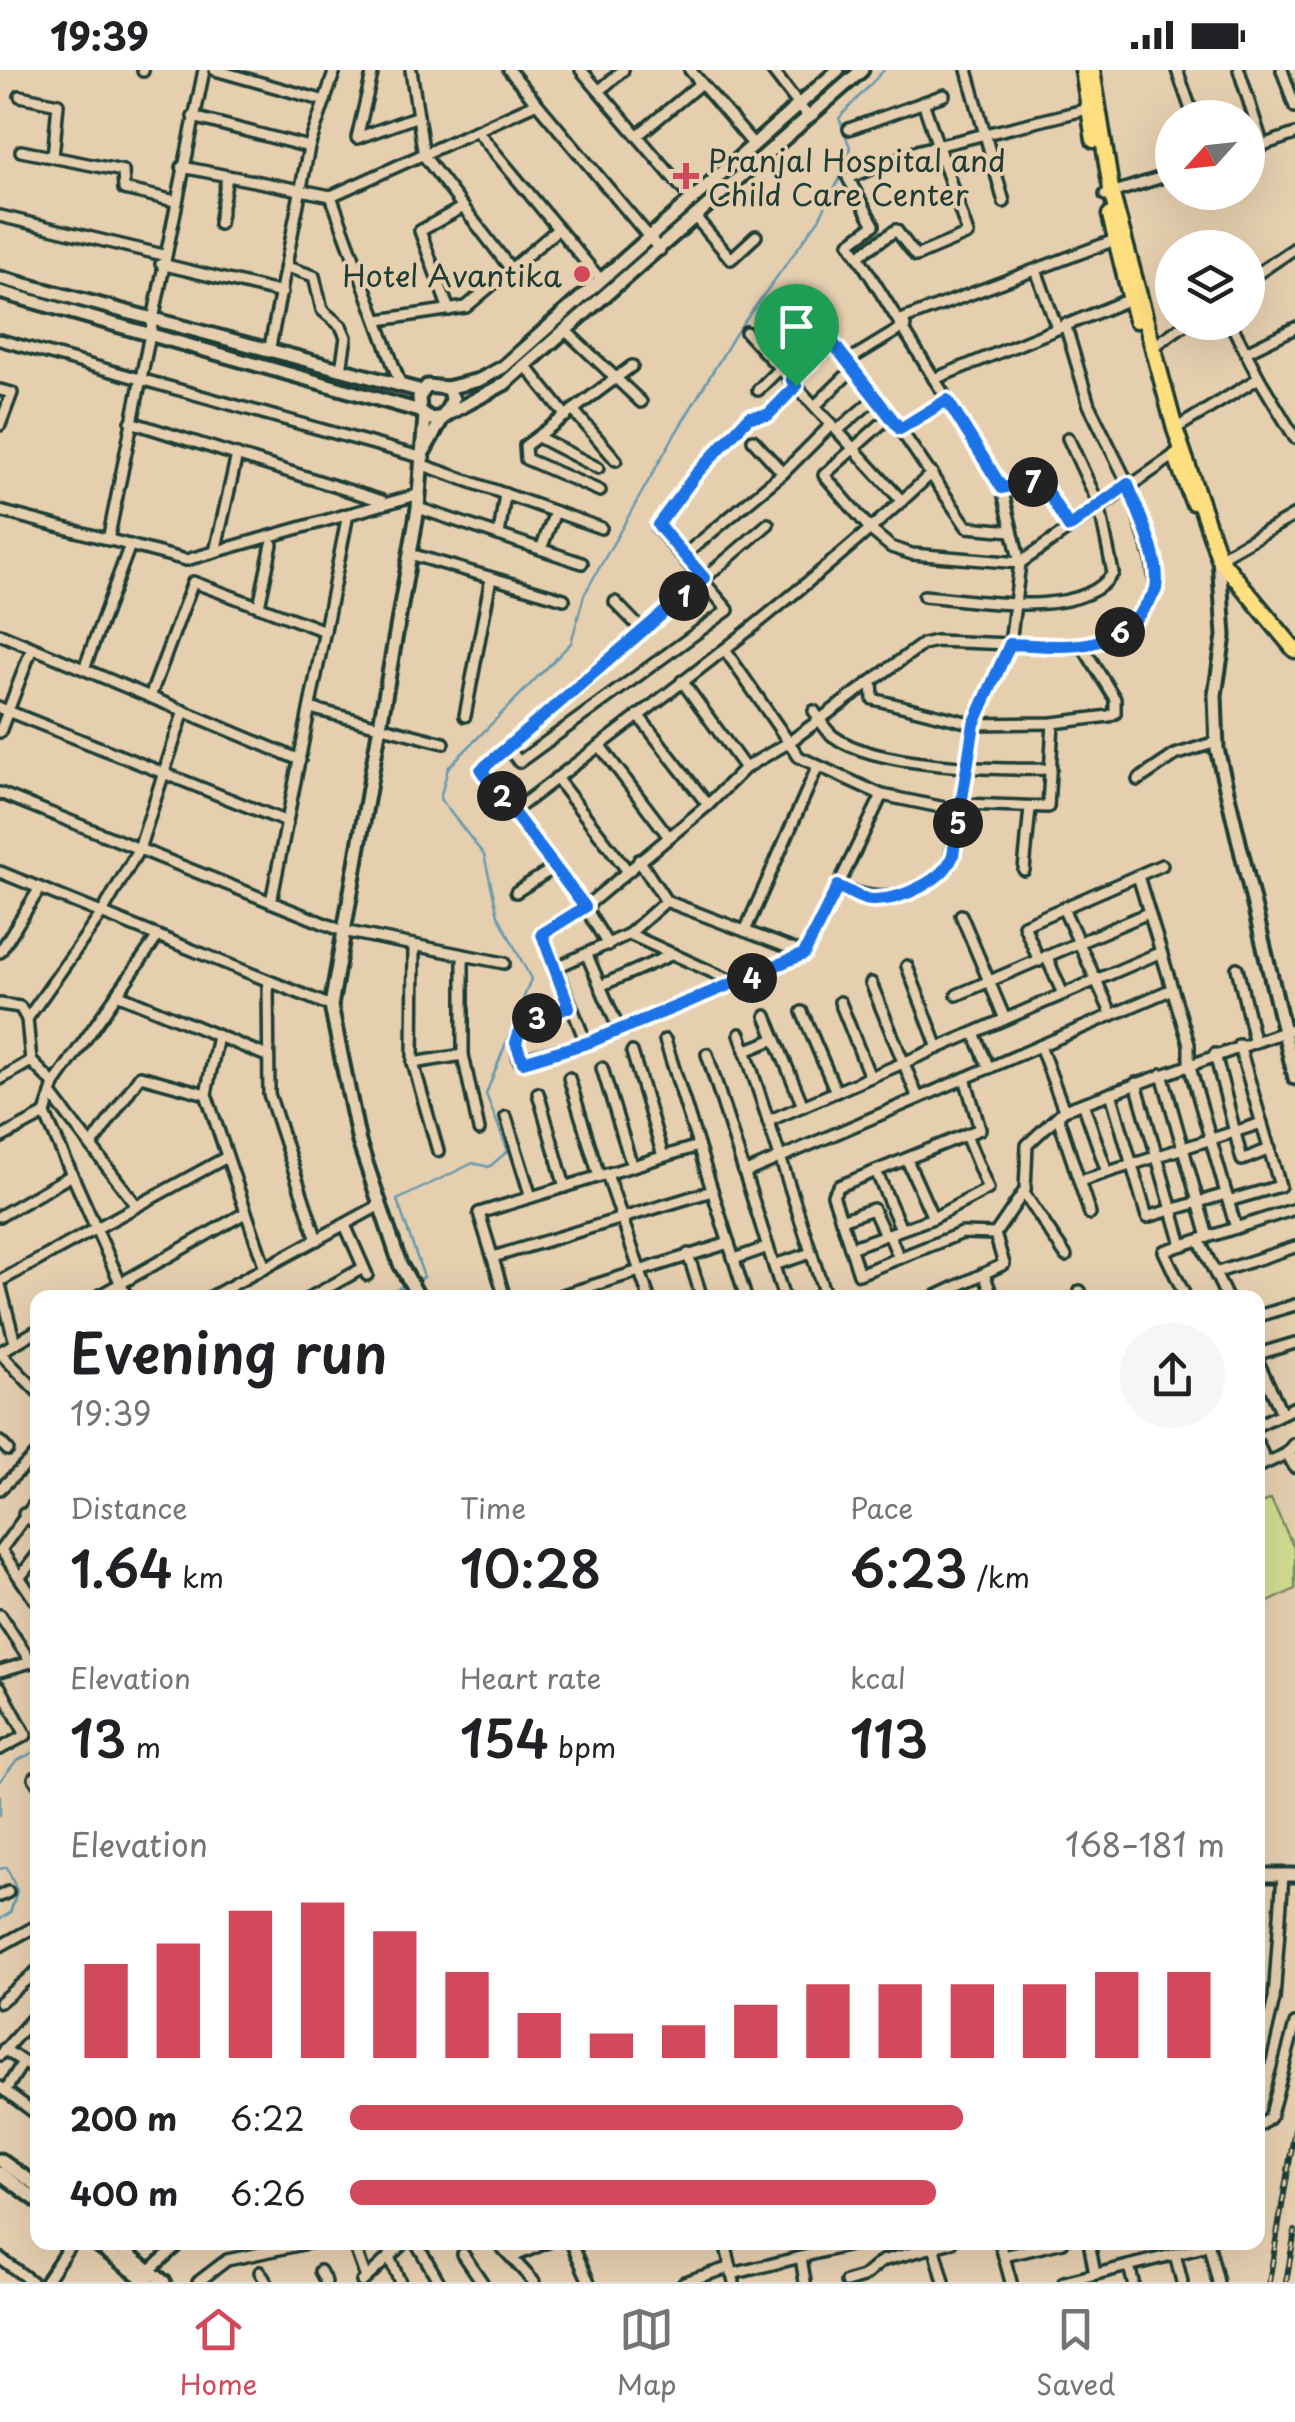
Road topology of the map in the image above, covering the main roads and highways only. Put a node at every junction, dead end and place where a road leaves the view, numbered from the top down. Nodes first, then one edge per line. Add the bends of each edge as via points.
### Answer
1 (838, 70) edge
2 (862, 70) edge
3 (1083, 70) edge
4 (1092, 70) edge
5 (1109, 195) junction
6 (0, 278) edge
7 (0, 292) edge
8 (446, 388) junction
9 (422, 391) junction
10 (423, 413) junction
11 (447, 415) junction
12 (1179, 452) junction
13 (424, 458) junction
14 (1220, 558) junction
15 (1295, 650) edge
16 (1290, 1029) edge
17 (1295, 1078) edge
18 (415, 1290) edge
19 (1292, 1449) edge
20 (1295, 1466) edge
21 (0, 2160) edge
22 (0, 2174) edge
23 (30, 2181) edge
24 (30, 2195) edge
25 (106, 2250) edge
26 (121, 2250) edge
27 (148, 2277) edge
28 (164, 2282) edge

1 - 8 main road via 503,367
2 - 11 main road via 525,366
3 - 5 main road
4 - 5 main road
5 - 12 main road
5 - 12 main road via 1130,299
6 - 9 main road
7 - 10 main road
8 - 9 main road via 434,384
8 - 11 main road via 453,400
9 - 10 main road
10 - 11 main road
10 - 13 main road
11 - 13 main road
12 - 14 main road
13 - 18 main road via 331,1006 360,1142
14 - 15 main road
14 - 16 main road via 1224,636 1216,742
16 - 17 main road
19 - 20 main road
21 - 23 main road
22 - 24 main road
25 - 27 main road
26 - 27 main road
27 - 28 main road

